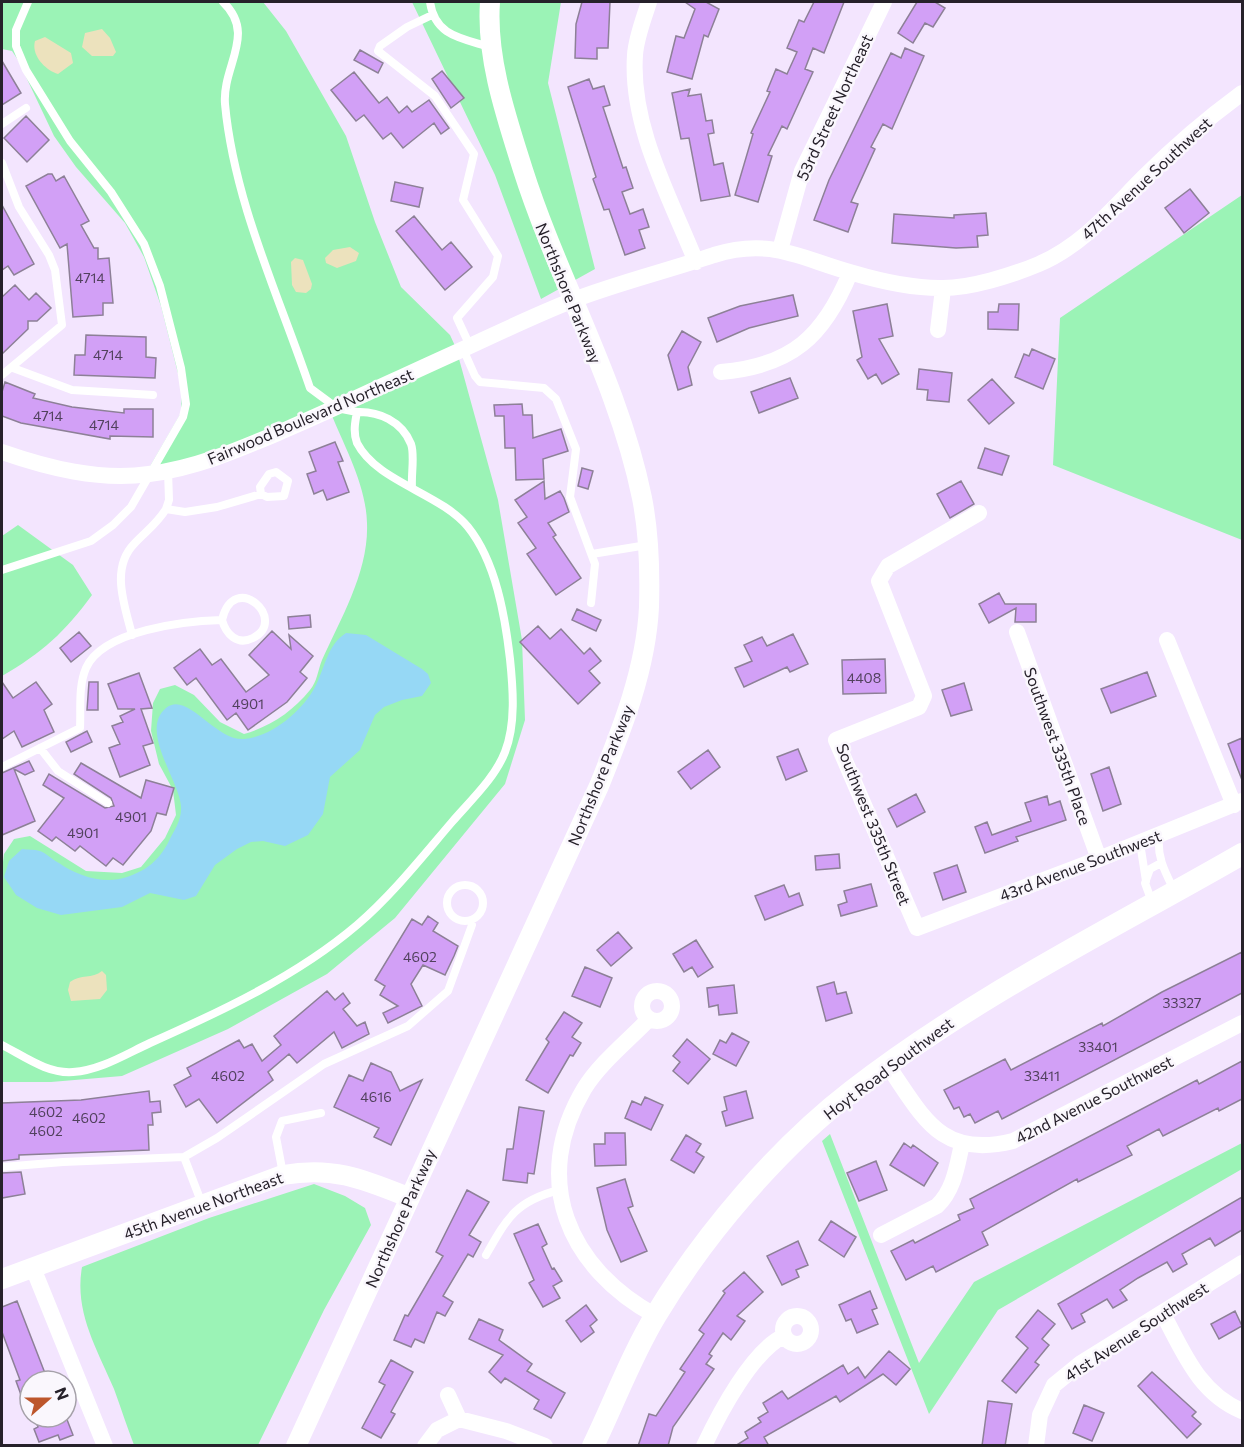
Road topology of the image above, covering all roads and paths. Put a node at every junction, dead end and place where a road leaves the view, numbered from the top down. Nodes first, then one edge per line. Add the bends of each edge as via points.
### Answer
1 (28, 2) edge
2 (224, 2) edge
3 (430, 2) edge
4 (490, 2) edge
5 (649, 2) edge
6 (884, 2) edge
7 (432, 15) junction
8 (493, 48) junction
9 (1242, 93) edge
10 (26, 108) dead end
11 (2, 124) edge
12 (2, 163) edge
13 (2, 187) edge
14 (12, 188) junction
15 (780, 250) junction
16 (696, 262) junction
17 (850, 273) junction
18 (943, 289) junction
19 (572, 301) junction
20 (938, 330) dead end
21 (467, 348) junction
22 (13, 368) junction
23 (721, 372) dead end
24 (2, 375) edge
25 (153, 396) dead end
26 (338, 408) junction
27 (357, 412) junction
28 (2, 452) edge
29 (168, 471) junction
30 (147, 475) junction
31 (412, 487) junction
32 (261, 494) dead end
33 (166, 509) junction
34 (979, 513) dead end
35 (646, 545) junction
36 (592, 554) junction
37 (2, 570) edge
38 (591, 603) dead end
39 (222, 620) junction
40 (1017, 632) dead end
41 (132, 635) junction
42 (1167, 640) dead end
43 (40, 748) junction
44 (2, 766) edge
45 (108, 803) dead end
46 (1238, 803) edge
47 (1160, 835) junction
48 (1140, 843) junction
49 (1242, 854) edge
50 (1099, 859) junction
51 (1161, 863) junction
52 (1146, 881) junction
53 (1175, 893) junction
54 (1153, 905) junction
55 (471, 920) junction
56 (917, 928) joint
57 (649, 1019) dead end
58 (1242, 1023) edge
59 (2, 1045) edge
60 (888, 1066) junction
61 (321, 1113) dead end
62 (962, 1144) junction
63 (184, 1158) junction
64 (2, 1167) edge
65 (283, 1175) junction
66 (559, 1190) junction
67 (408, 1197) junction
68 (202, 1204) junction
69 (882, 1234) dead end
70 (486, 1255) dead end
71 (1242, 1263) edge
72 (33, 1268) junction
73 (2, 1279) edge
74 (1163, 1314) junction
75 (656, 1316) junction
76 (784, 1336) dead end
77 (448, 1395) dead end
78 (1242, 1411) edge
79 (459, 1419) junction
80 (105, 1446) edge
81 (296, 1446) edge
82 (425, 1446) edge
83 (545, 1446) edge
84 (593, 1446) edge
85 (704, 1446) edge
86 (1036, 1446) edge

1 - 30 lane via 16,30 15,46 70,141 111,192 144,244 160,286 181,368 186,404 183,417
2 - 26 lane via 238,22 238,45 226,83 225,102 233,161 310,388
3 - 7 lane
4 - 8 street, Northshore Parkway via 488,21
5 - 16 street via 635,52 639,105 650,146
6 - 15 street, 53rd Street Northeast via 802,171
7 - 8 lane via 446,33
7 - 21 lane via 407,27 378,51 435,96 474,154 463,200 498,256 493,277 457,318
8 - 19 street, Northshore Parkway via 511,132
9 - 18 street, 47th Avenue Southwest via 1075,243 1041,263 998,278
10 - 11 lane
12 - 14 lane
13 - 14 lane
14 - 22 lane via 19,207 49,255 62,325
15 - 16 street, 47th Avenue Southwest via 732,251
15 - 17 street, 47th Avenue Southwest
16 - 19 street, Fairwood Boulevard Northeast
17 - 18 street, 47th Avenue Southwest
17 - 23 street via 831,314 808,342 749,368
18 - 20 street
19 - 21 street, Fairwood Boulevard Northeast
19 - 35 street, Northshore Parkway via 633,462 642,500
21 - 26 street, Fairwood Boulevard Northeast
21 - 36 lane via 480,382 544,388 556,399 576,449 570,497
22 - 24 lane
22 - 25 lane via 72,390
26 - 27 lane
26 - 29 street, Fairwood Boulevard Northeast via 227,455
27 - 31 lane via 356,441 368,457
27 - 31 lane via 378,413 405,434 411,445
28 - 30 street, Fairwood Boulevard Northeast via 82,473
29 - 30 street, Fairwood Boulevard Northeast
29 - 33 lane
30 - 37 lane via 131,507 91,541
31 - 59 lane via 468,527 494,583 504,622 513,715 505,752 484,784 374,910 319,954 283,976 187,1027 87,1070 47,1068
32 - 33 lane via 196,510
33 - 41 lane via 124,558 123,599
34 - 56 street, Southwest 335th Street via 888,566 879,581 924,696 919,707 836,740
35 - 36 lane
35 - 67 street, Northshore Parkway via 649,608 639,670 623,727
36 - 38 lane via 595,564
39 - 39 lane via 225,631 244,641 255,638 265,619 254,600 243,598 224,609
39 - 41 lane via 171,624
40 - 50 street, Southwest 335th Place
41 - 43 lane via 96,655 87,667 81,684 80,728
42 - 46 street
43 - 44 lane
43 - 45 lane via 58,771
46 - 47 street, 43rd Avenue Southwest
47 - 48 street, 43rd Avenue Southwest
47 - 51 lane
48 - 50 street, 43rd Avenue Southwest
48 - 52 lane
49 - 53 main road, Hoyt Road Southwest
50 - 56 street, 43rd Avenue Southwest
51 - 52 lane via 1150,869
51 - 53 lane
52 - 54 lane
53 - 54 main road, Hoyt Road Southwest
54 - 60 main road, Hoyt Road Southwest via 1038,967 949,1022
55 - 55 lane via 481,912 483,900 471,885 459,886 449,894 449,912 459,920
55 - 63 lane via 448,991 436,1003 408,1026 324,1064
57 - 66 street via 580,1096 561,1146
58 - 62 street, 42nd Avenue Southwest via 1013,1141 978,1147
60 - 62 street via 926,1121
60 - 75 main road, Hoyt Road Southwest via 851,1091 792,1143 741,1198
61 - 65 lane via 282,1121 276,1137
62 - 69 street via 945,1198
63 - 64 lane
63 - 68 lane
65 - 67 street, 45th Avenue Northeast via 339,1173
65 - 68 street, 45th Avenue Northeast
66 - 70 lane via 520,1205 506,1219
66 - 75 street via 567,1224 593,1268 628,1301
67 - 81 street, Northshore Parkway
68 - 72 street, 45th Avenue Northeast
71 - 74 street, 41st Avenue Southwest
72 - 73 street, 45th Avenue Northeast
72 - 80 street
74 - 78 street via 1206,1388
74 - 86 street, 41st Avenue Southwest via 1081,1363 1054,1385 1040,1415
75 - 84 main road, Hoyt Road Southwest
76 - 85 street via 767,1348 745,1377
77 - 79 street
79 - 82 street via 437,1430
79 - 83 street

